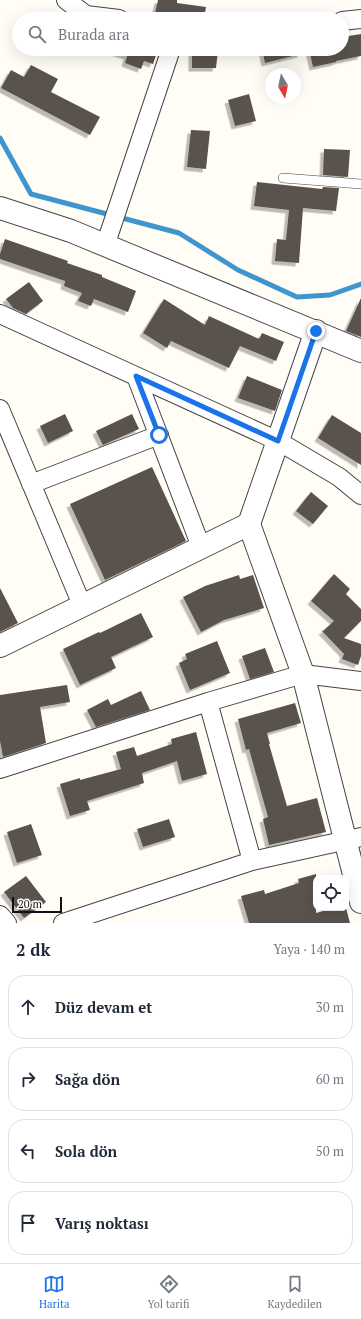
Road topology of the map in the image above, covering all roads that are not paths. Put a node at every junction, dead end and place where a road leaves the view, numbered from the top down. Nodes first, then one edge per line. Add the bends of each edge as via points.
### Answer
1 (66, 0) edge
2 (82, 12) edge
3 (361, 19) edge
4 (349, 20) edge
5 (168, 56) edge
6 (283, 178) dead end
7 (361, 184) edge
8 (0, 208) edge
9 (105, 246) junction
10 (0, 314) edge
11 (316, 331) junction
12 (361, 351) edge
13 (136, 376) junction
14 (0, 409) edge
15 (159, 435) junction
16 (278, 441) junction
17 (31, 484) junction
18 (361, 495) edge
19 (250, 524) junction
20 (201, 547) junction
21 (82, 605) junction
22 (0, 646) edge
23 (303, 674) junction
24 (361, 681) edge
25 (208, 702) junction
26 (0, 769) edge
27 (353, 839) edge
28 (252, 861) junction
29 (361, 902) edge
30 (0, 915) edge
31 (7, 923) edge
32 (63, 923) edge

1 - 2 street
3 - 4 street
5 - 9 street
6 - 7 lane
8 - 9 street via 71,231
9 - 11 street
10 - 13 street
11 - 12 street
11 - 16 street
13 - 15 street
13 - 16 street
14 - 17 street
15 - 17 street
15 - 20 street
16 - 18 street via 339,477
16 - 19 street
17 - 21 street
19 - 20 street
19 - 23 street
20 - 21 street
21 - 22 street
23 - 24 street
23 - 25 street
23 - 27 street
25 - 26 street
25 - 28 street
27 - 28 street
27 - 29 street
28 - 32 street
30 - 31 street

